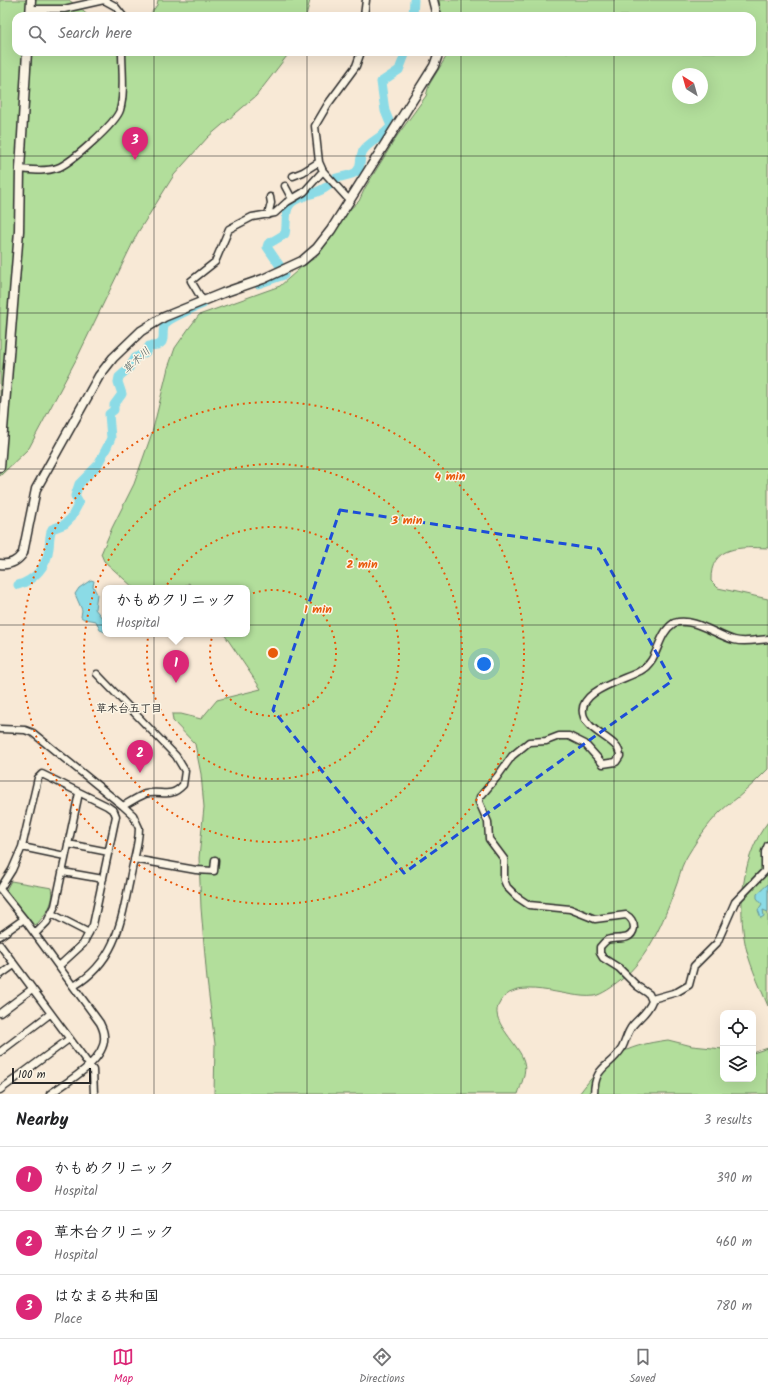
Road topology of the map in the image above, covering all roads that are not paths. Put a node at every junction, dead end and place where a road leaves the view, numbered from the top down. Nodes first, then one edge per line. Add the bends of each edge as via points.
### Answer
1 (31, 0) edge
2 (366, 0) edge
3 (433, 0) edge
4 (30, 12) edge
5 (119, 12) edge
6 (364, 12) edge
7 (436, 12) edge
8 (27, 56) edge
9 (122, 56) edge
10 (360, 56) edge
11 (438, 56) edge
12 (319, 162) junction
13 (20, 169) junction
14 (323, 170) junction
15 (292, 176) dead end
16 (285, 186) dead end
17 (270, 197) dead end
18 (292, 199) junction
19 (350, 201) junction
20 (270, 217) junction
21 (203, 301) junction
22 (0, 467) edge
23 (0, 564) edge
24 (768, 639) edge
25 (97, 674) dead end
26 (0, 729) edge
27 (79, 793) junction
28 (123, 806) junction
29 (68, 844) junction
30 (768, 845) edge
31 (22, 847) junction
32 (108, 852) junction
33 (65, 856) junction
34 (134, 859) junction
35 (215, 860) dead end
36 (63, 872) junction
37 (103, 879) junction
38 (52, 914) junction
39 (24, 919) junction
40 (36, 933) junction
41 (89, 933) junction
42 (0, 936) edge
43 (0, 946) edge
44 (14, 965) junction
45 (59, 966) junction
46 (0, 975) edge
47 (74, 986) junction
48 (32, 989) junction
49 (652, 999) junction
50 (0, 1013) edge
51 (50, 1014) junction
52 (69, 1039) junction
53 (0, 1052) edge
54 (90, 1065) junction
55 (0, 1090) edge
56 (50, 1094) edge
57 (94, 1094) edge
58 (594, 1094) edge

1 - 4 street
2 - 6 street
3 - 7 street
4 - 5 street via 64,10 104,0 115,6
8 - 13 street
9 - 13 street via 122,100 117,117 58,168
10 - 12 street via 356,66 315,126
11 - 19 street via 434,66
12 - 14 street
12 - 15 street
13 - 22 street via 19,231
14 - 18 street via 304,192
14 - 19 street
16 - 18 street
17 - 20 street
18 - 20 street
19 - 21 street via 323,242 302,261 263,279
20 - 21 street via 252,217 229,229 215,262 191,281
21 - 23 street via 149,325 113,358 89,393 36,489 23,553 12,563
24 - 49 street via 736,641 704,627 684,622 674,623 663,633 654,657 644,668 600,688 585,704 583,715 589,725 615,744 620,751 616,762 603,764 589,748 569,736 529,742 512,756 479,800 488,822 489,839 504,859 504,880 517,897 529,905 570,909 595,919 624,915 631,919 634,925 631,935 607,940 600,947 600,953
25 - 28 street via 176,756 185,771 183,785 176,792 144,794
26 - 28 street via 25,730 33,733
27 - 29 street
27 - 31 street via 42,774 38,778
27 - 32 street via 114,811 116,816
28 - 34 street via 133,815 139,828
29 - 32 street
29 - 33 street
30 - 49 street via 765,852 765,871 735,902 717,943 694,966 689,985 677,992
31 - 33 street
31 - 39 street via 0,889
32 - 37 street
33 - 36 street
34 - 35 street via 214,871
34 - 47 street via 119,932 104,959
36 - 37 street
36 - 38 street
37 - 41 street
38 - 40 street
38 - 41 street
39 - 40 street
39 - 42 street
40 - 45 street
41 - 45 street via 79,949
43 - 44 street
44 - 46 street
44 - 48 street
45 - 47 street
47 - 54 street via 100,1023 104,1036 102,1046
48 - 50 street
48 - 51 street
49 - 58 street via 647,1011 628,1033 618,1052 598,1073
51 - 52 street
51 - 53 street
52 - 54 street
52 - 55 street
54 - 56 street
54 - 57 street via 93,1070

